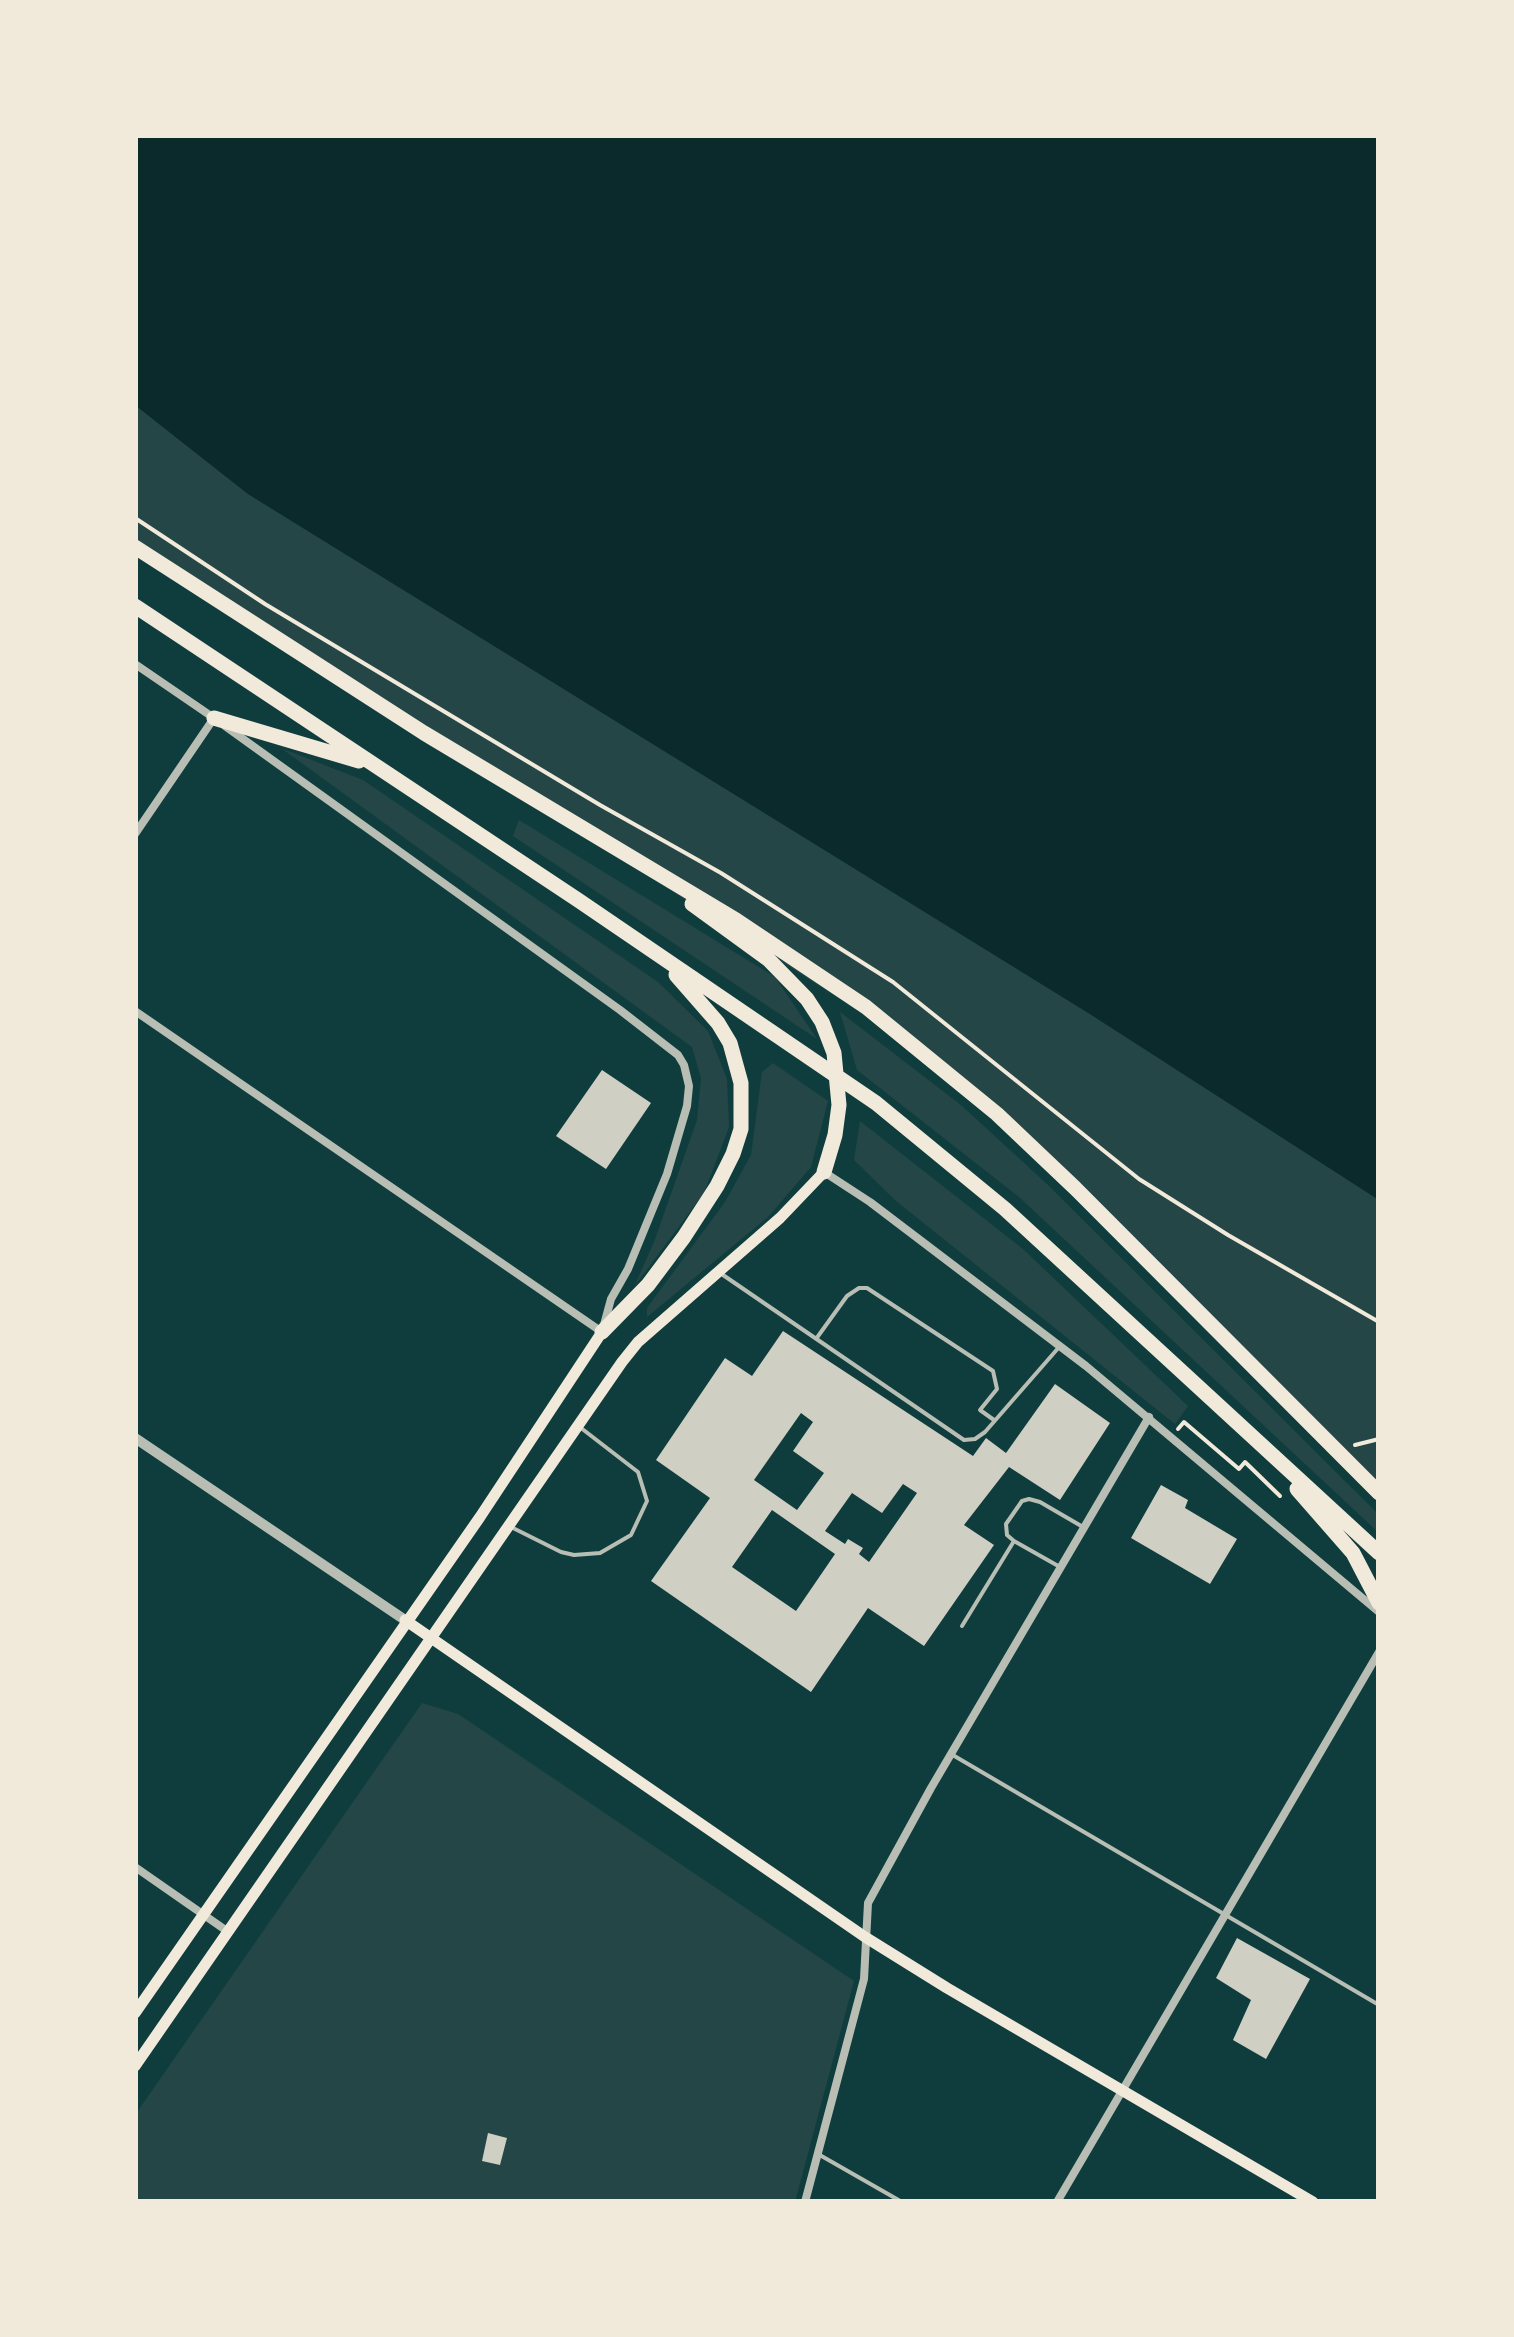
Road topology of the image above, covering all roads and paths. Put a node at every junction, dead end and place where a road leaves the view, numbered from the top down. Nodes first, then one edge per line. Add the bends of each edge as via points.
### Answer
1 (135, 548) edge
2 (135, 606) edge
3 (135, 664) edge
4 (214, 718) junction
5 (378, 767) junction
6 (135, 834) edge
7 (597, 837) junction
8 (660, 957) junction
9 (135, 1011) edge
10 (824, 1172) junction
11 (719, 1272) junction
12 (602, 1332) junction
13 (816, 1339) junction
14 (1060, 1346) junction
15 (1149, 1416) junction
16 (995, 1421) junction
17 (577, 1425) junction
18 (1242, 1426) junction
19 (1172, 1436) junction
20 (135, 1438) edge
21 (1241, 1466) dead end
22 (1379, 1492) edge
23 (509, 1525) junction
24 (1083, 1527) junction
25 (1014, 1542) junction
26 (1379, 1554) edge
27 (1060, 1567) junction
28 (1379, 1603) edge
29 (1379, 1612) edge
30 (405, 1620) junction
31 (962, 1626) dead end
32 (431, 1638) junction
33 (1379, 1652) edge
34 (951, 1754) junction
35 (135, 1867) edge
36 (203, 1914) junction
37 (1224, 1914) junction
38 (227, 1931) junction
39 (865, 1937) junction
40 (1379, 2005) edge
41 (135, 2013) edge
42 (135, 2066) edge
43 (1123, 2092) junction
44 (818, 2154) junction
45 (805, 2202) edge
46 (902, 2202) edge
47 (1057, 2202) edge
48 (1313, 2202) edge

1 - 7 highway
2 - 5 highway
3 - 4 street
4 - 5 highway
4 - 6 street
4 - 12 street via 678,1055 686,1070 687,1106
5 - 8 highway
7 - 10 highway via 769,960 807,999 834,1052 839,1105
7 - 22 highway via 736,920 932,1058 1075,1188
8 - 12 highway via 730,1043 741,1083 740,1129 734,1154 684,1237
8 - 18 highway via 876,1104 1020,1222
9 - 12 street
10 - 11 main road
10 - 14 street
11 - 13 lane
11 - 17 main road via 638,1342
12 - 30 main road
13 - 16 lane via 964,1440 975,1440
13 - 16 lane via 847,1296 868,1288 994,1371 997,1389 980,1410
14 - 15 street
14 - 16 lane
15 - 19 street
15 - 24 street
17 - 23 main road
17 - 23 lane via 638,1472 648,1500 631,1535 600,1553 574,1555
18 - 26 highway
18 - 28 highway via 1353,1553
19 - 21 path via 1184,1422
19 - 29 street
20 - 30 street
23 - 32 main road
24 - 25 lane via 1040,1502 1022,1501 1006,1524
24 - 27 street
25 - 27 lane
25 - 31 lane
27 - 34 street
30 - 32 main road
30 - 36 main road
32 - 38 main road
32 - 39 main road
33 - 37 street
34 - 37 lane
34 - 39 street via 868,1902
35 - 36 street
36 - 38 street
36 - 41 main road
37 - 40 lane
37 - 43 street
38 - 42 main road
39 - 43 main road
39 - 44 street via 864,1979
43 - 47 street
43 - 48 main road
44 - 45 street
44 - 46 lane

